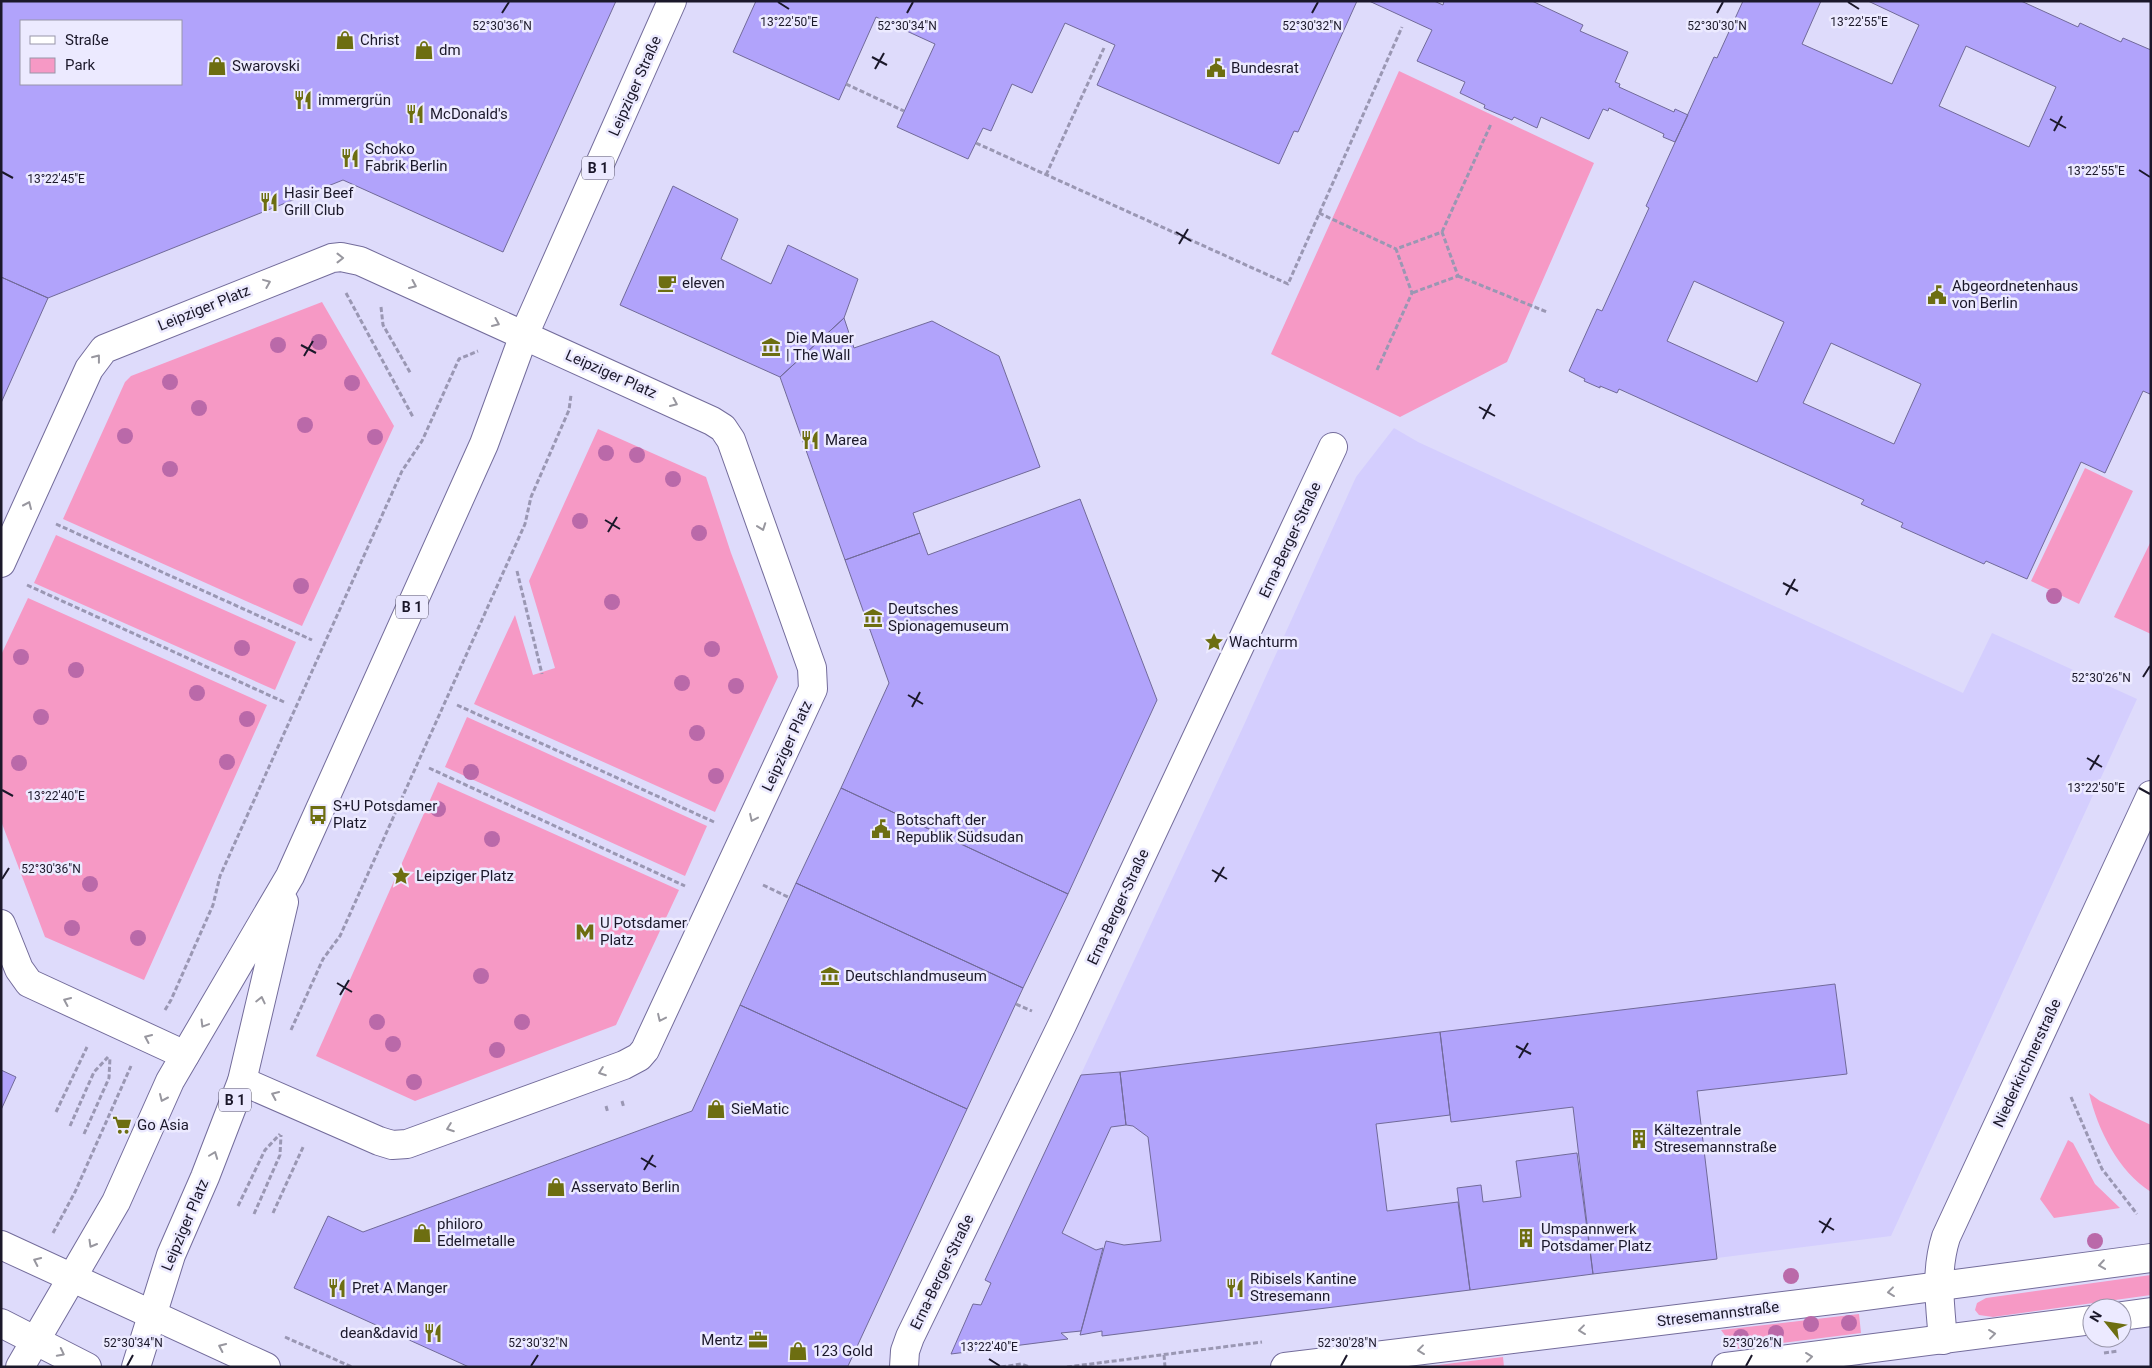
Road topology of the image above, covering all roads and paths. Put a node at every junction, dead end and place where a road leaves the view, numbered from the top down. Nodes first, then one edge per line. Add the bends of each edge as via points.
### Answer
1 (672, 1) edge
2 (1402, 27) dead end
3 (1104, 48) dead end
4 (846, 84) dead end
5 (904, 111) dead end
6 (1491, 124) dead end
7 (976, 143) dead end
8 (1046, 175) junction
9 (1319, 214) junction
10 (1442, 232) junction
11 (1396, 249) junction
12 (1458, 276) junction
13 (345, 292) dead end
14 (1412, 293) junction
15 (381, 302) dead end
16 (1547, 312) dead end
17 (524, 335) junction
18 (459, 359) dead end
19 (1377, 370) dead end
20 (411, 374) dead end
21 (570, 410) dead end
22 (413, 417) dead end
23 (1334, 447) dead end
24 (48, 520) dead end
25 (517, 571) dead end
26 (10, 572) edge
27 (312, 640) dead end
28 (542, 674) dead end
29 (284, 702) dead end
30 (457, 705) dead end
31 (429, 768) dead end
32 (2151, 795) edge
33 (717, 824) dead end
34 (290, 876) junction
35 (763, 885) dead end
36 (688, 887) dead end
37 (790, 898) dead end
38 (1, 924) edge
39 (171, 1000) dead end
40 (290, 1032) dead end
41 (89, 1043) dead end
42 (185, 1055) junction
43 (132, 1063) dead end
44 (242, 1081) junction
45 (2071, 1097) dead end
46 (56, 1112) dead end
47 (70, 1126) dead end
48 (84, 1134) dead end
49 (307, 1140) dead end
50 (238, 1206) dead end
51 (273, 1213) dead end
52 (254, 1214) dead end
53 (2138, 1214) dead end
54 (1, 1245) edge
55 (2151, 1258) edge
56 (36, 1261) junction
57 (72, 1278) junction
58 (1939, 1286) junction
59 (2151, 1312) edge
60 (152, 1315) junction
61 (2132, 1315) edge
62 (2082, 1321) edge
63 (1, 1323) edge
64 (280, 1334) dead end
65 (35, 1340) junction
66 (1943, 1340) junction
67 (1260, 1342) dead end
68 (1164, 1355) junction
69 (1356, 1362) edge
70 (20, 1367) edge
71 (87, 1367) edge
72 (136, 1367) edge
73 (266, 1367) edge
74 (352, 1367) edge
75 (904, 1367) edge
76 (1001, 1367) edge
77 (1030, 1367) edge
78 (1067, 1367) edge
79 (1165, 1367) edge
80 (1286, 1367) edge
81 (1726, 1367) edge

1 - 17 street, Leipziger Straße / B 1
2 - 9 path
3 - 8 path
4 - 5 path
6 - 10 path
7 - 8 path
8 - 9 path via 1288,284
9 - 11 path
10 - 11 path
10 - 12 path
11 - 14 path
12 - 14 path
12 - 16 path
13 - 22 path
14 - 19 path
15 - 20 path via 384,325
26 -> 17 street, Leipziger Platz via 89,369 111,345 313,265 341,257 360,261
17 - 34 street, Leipziger Platz / B 1 via 484,444
17 -> 44 street, Leipziger Platz via 712,420 723,428 731,440 812,668 810,696 650,1042 639,1057 398,1145 379,1141
18 - 39 path via 422,441 402,472 220,876 213,906
21 - 40 path via 531,497 525,524 340,936 323,959
23 - 75 street, Erna-Berger-Straße via 1062,1025 910,1337
24 - 27 path
25 - 28 path
26 - 29 path
30 - 33 path
31 - 36 path
32 - 58 street, Niederkirchnerstraße via 1946,1237 1940,1258
34 -> 42 street, Leipziger Platz / B 1
44 -> 34 street, Leipziger Platz / B 1
35 - 37 path
42 -> 38 street via 29,983 18,969
41 - 46 path
42 -> 57 street, Leipziger Platz / B 1 via 170,1081 116,1202
43 - 56 path via 74,1192
60 -> 44 street, Leipziger Platz / B 1 via 175,1245
45 - 53 path via 2102,1169
47 - 48 path via 94,1072 110,1056 109,1078
49 - 51 path
50 - 52 path via 265,1150 281,1133 280,1155
54 - 56 street
55 -> 58 street, Stresemannstraße
57 -> 56 street
57 - 60 street
57 - 65 street, B 1
58 - 66 street, Niederkirchnerstraße
58 -> 69 street, Stresemannstraße
59 - 61 street
60 - 72 street, B 1
73 -> 60 street
66 -> 62 street
63 - 65 street
64 - 74 path
65 - 70 street, B 1
65 -> 71 street
81 -> 66 street
67 - 68 path
68 - 78 path
68 - 79 path
69 - 80 street, Stresemannstraße
76 - 77 path via 1021,1364

